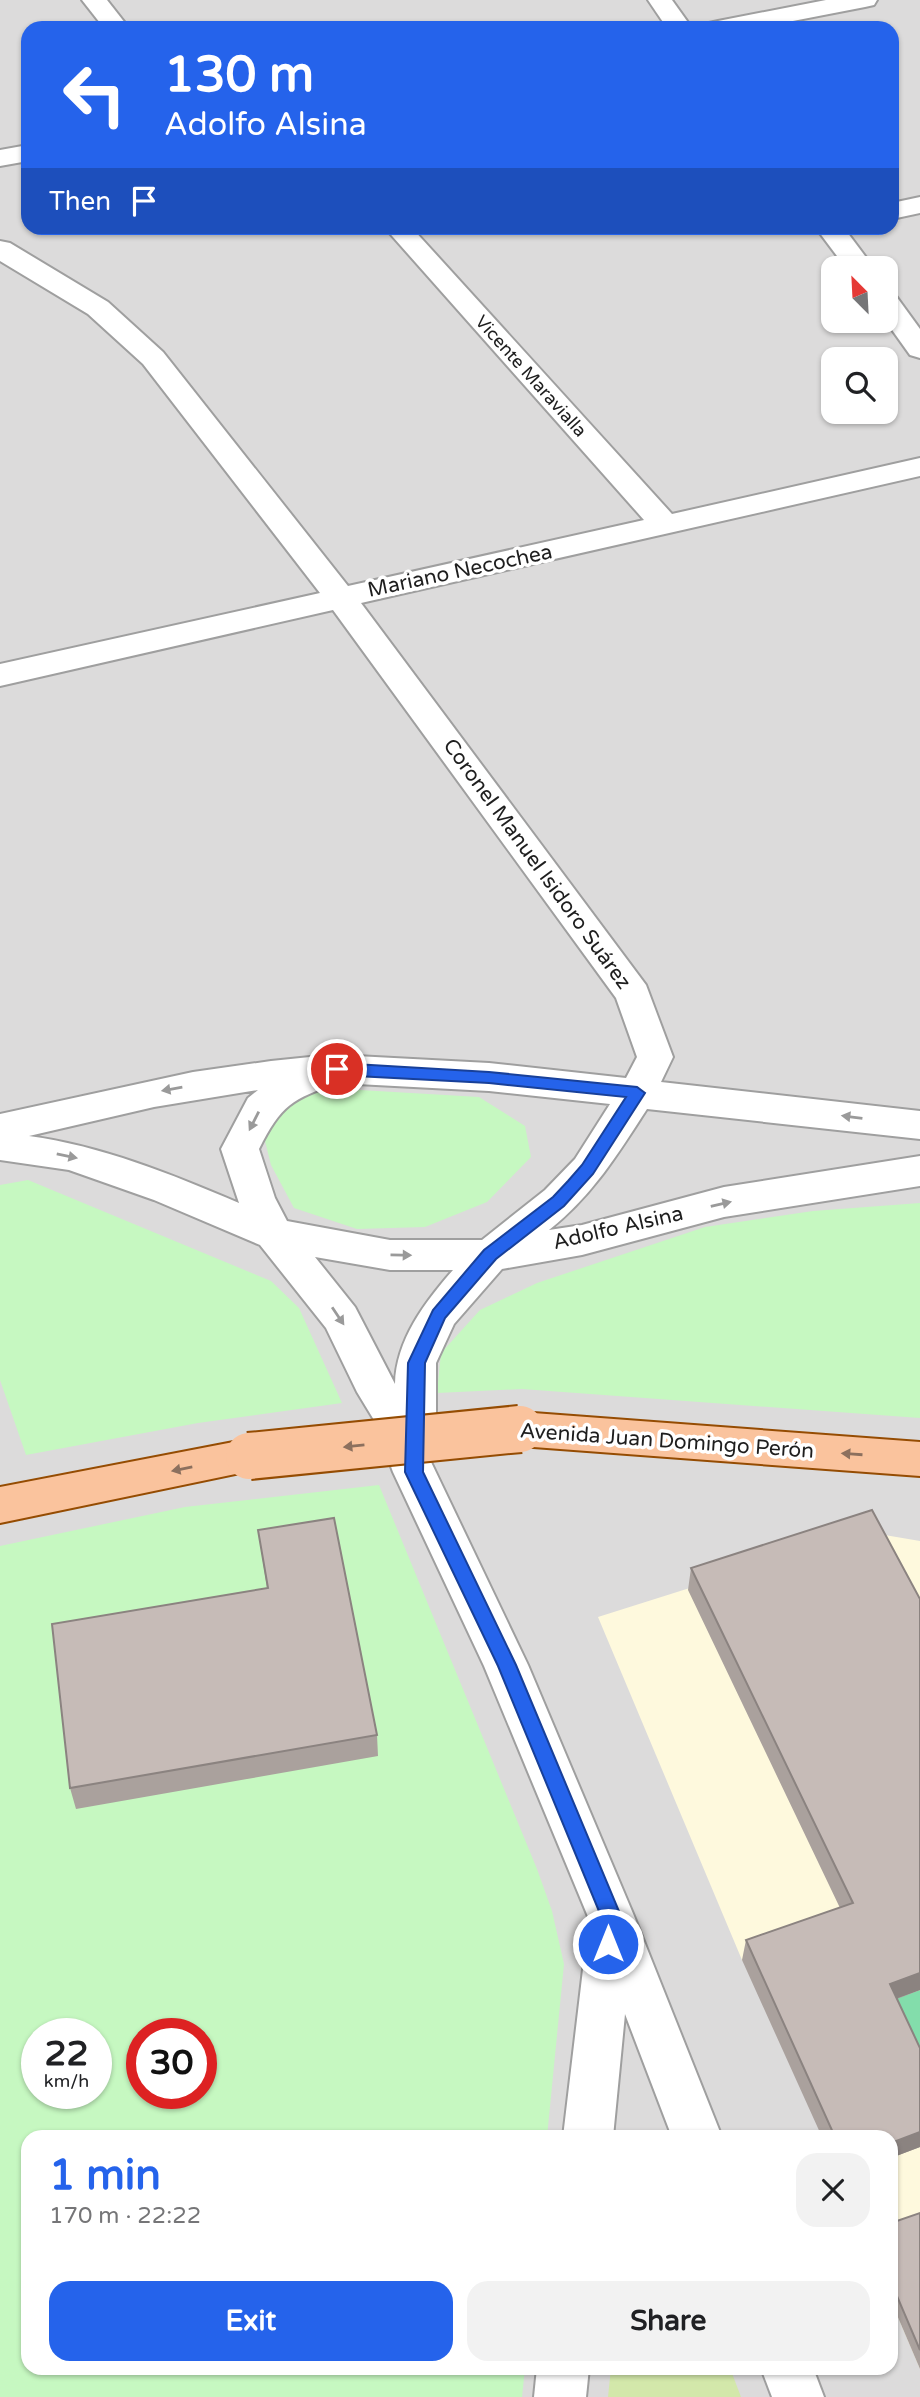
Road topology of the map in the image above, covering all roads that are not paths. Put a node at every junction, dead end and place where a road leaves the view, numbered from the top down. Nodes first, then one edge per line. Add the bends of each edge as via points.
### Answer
1 (94, 0) edge
2 (660, 0) edge
3 (865, 0) edge
4 (111, 21) edge
5 (675, 21) edge
6 (755, 21) edge
7 (21, 154) edge
8 (0, 158) edge
9 (920, 205) edge
10 (899, 210) edge
11 (404, 235) edge
12 (835, 235) edge
13 (0, 249) edge
14 (851, 256) edge
15 (898, 319) edge
16 (920, 349) edge
17 (920, 467) edge
18 (665, 525) junction
19 (340, 597) junction
20 (0, 675) edge
21 (337, 1069) junction
22 (637, 1093) junction
23 (920, 1125) edge
24 (0, 1128) edge
25 (0, 1146) edge
26 (920, 1171) edge
27 (274, 1234) junction
28 (490, 1255) junction
29 (920, 1459) edge
30 (414, 1472) junction
31 (0, 1505) edge
32 (611, 1916) junction
33 (589, 2130) edge
34 (694, 2130) edge
35 (562, 2375) edge
36 (790, 2375) edge
37 (560, 2397) edge
38 (798, 2397) edge

1 - 4 street
2 - 5 street
3 - 6 street
7 - 8 street
9 - 10 street
11 - 18 street, Vicente Maravialla
12 - 14 street
13 - 19 street, Coronel Manuel Isidoro Suárez via 98,309 153,358
15 - 16 street
17 - 18 street, Mariano Necochea
18 - 19 street, Mariano Necochea
19 - 20 street, Mariano Necochea
19 - 22 street, Coronel Manuel Isidoro Suárez via 633,995 655,1057
21 - 22 street, Adolfo Alsina via 489,1077
21 -> 24 street, Adolfo Alsina via 256,1074 164,1090
21 -> 27 street, Adolfo Alsina via 290,1085 261,1108 240,1149
23 -> 22 street, Adolfo Alsina
22 - 28 street, Coronel Manuel Isidoro Suárez via 588,1169 559,1201
25 -> 27 street, Adolfo Alsina via 71,1156 168,1189
28 -> 26 street, Adolfo Alsina via 582,1240 724,1202
27 -> 28 street, Adolfo Alsina via 390,1255
27 -> 30 street, Adolfo Alsina via 341,1318 392,1414
28 - 30 street, Coronel Manuel Isidoro Suárez via 439,1314 416,1363
29 -> 31 main road, Avenida Juan Domingo Perón, bridge via 520,1430 249,1456
30 - 32 street, Coronel Manuel Isidoro Suárez via 506,1665
32 - 33 street
32 - 34 street, Coronel Manuel Isidoro Suárez
35 - 37 street
36 - 38 street

